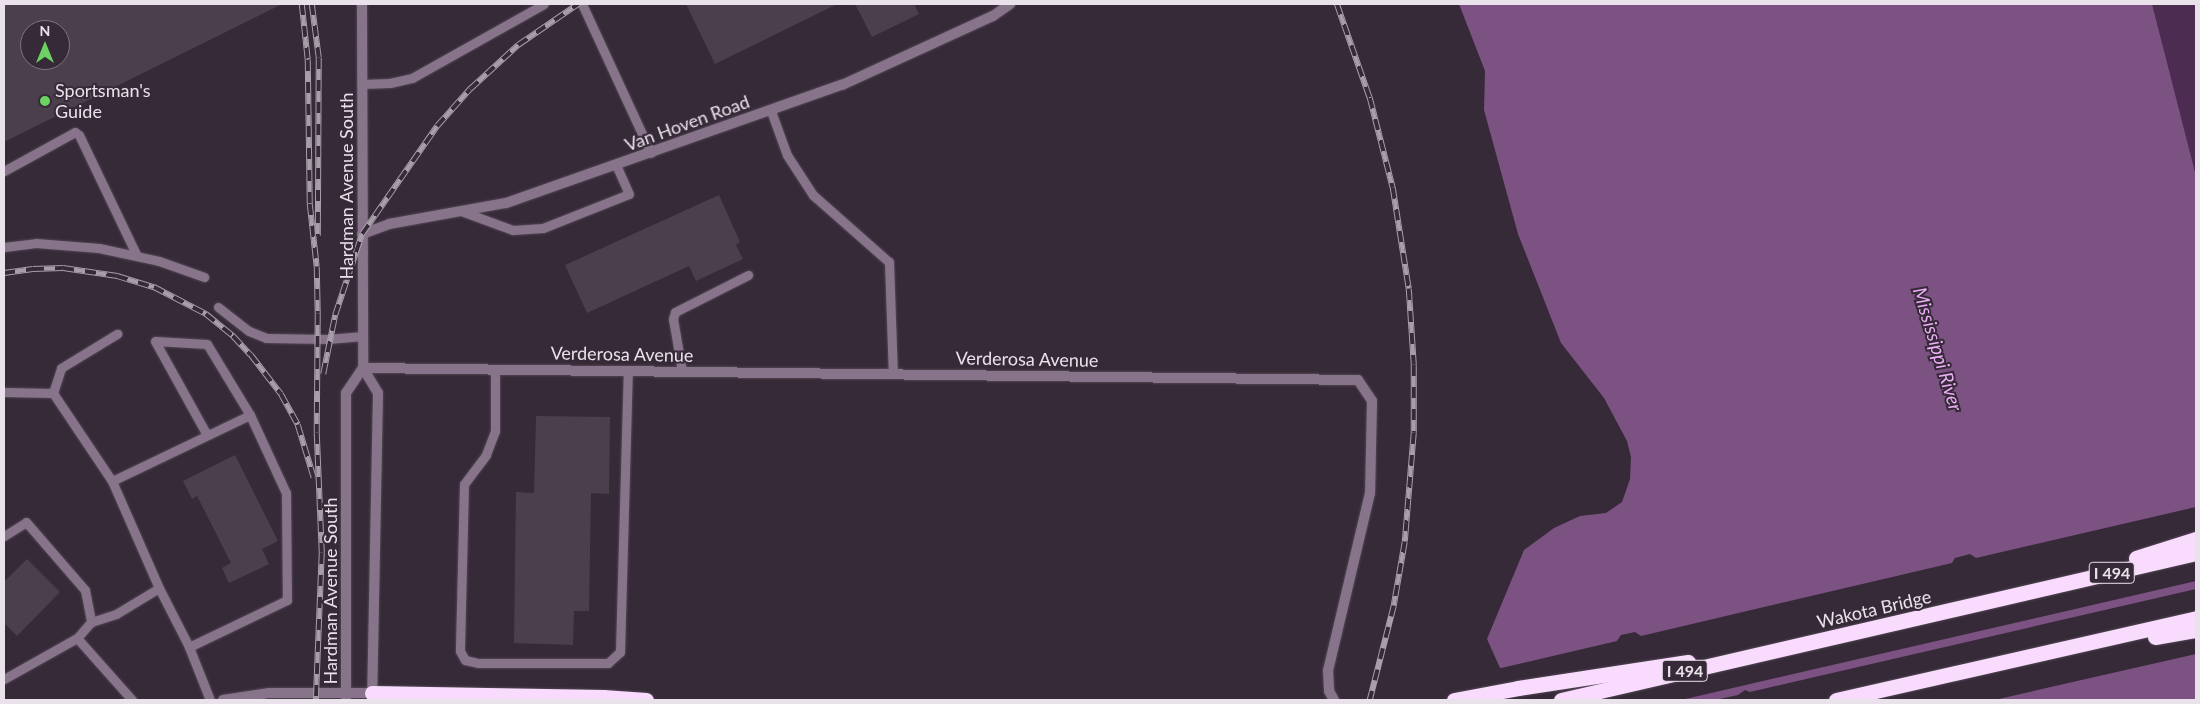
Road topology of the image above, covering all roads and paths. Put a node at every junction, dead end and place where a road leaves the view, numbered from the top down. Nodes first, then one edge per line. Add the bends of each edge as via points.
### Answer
1 (362, 4) edge
2 (544, 4) edge
3 (582, 4) edge
4 (1010, 4) edge
5 (362, 84) junction
6 (771, 110) junction
7 (651, 153) junction
8 (616, 165) junction
9 (4, 171) edge
10 (460, 211) junction
11 (362, 234) junction
12 (4, 247) edge
13 (137, 256) junction
14 (748, 275) dead end
15 (204, 277) dead end
16 (218, 307) dead end
17 (117, 334) dead end
18 (363, 336) junction
19 (363, 368) junction
20 (495, 369) junction
21 (628, 371) junction
22 (682, 372) junction
23 (893, 374) junction
24 (4, 392) edge
25 (53, 393) junction
26 (250, 415) junction
27 (207, 435) junction
28 (112, 480) junction
29 (4, 536) edge
30 (2196, 539) edge
31 (2196, 553) edge
32 (159, 588) junction
33 (2028, 592) junction
34 (2196, 618) edge
35 (91, 622) junction
36 (2196, 630) edge
37 (77, 638) junction
38 (1810, 643) junction
39 (190, 647) junction
40 (2047, 653) junction
41 (4, 679) edge
42 (346, 696) edge
43 (372, 697) edge
44 (132, 700) edge
45 (210, 700) edge
46 (223, 700) edge
47 (646, 700) edge
48 (1334, 700) edge
49 (1454, 700) edge
50 (1561, 700) edge
51 (1836, 700) edge

1 - 5 street, Hardman Avenue South
2 - 5 lane via 412,78
3 - 7 lane
4 - 6 street, Van Hoven Road via 993,16 842,86
5 - 11 street, Hardman Avenue South
6 - 7 street, Van Hoven Road
6 - 23 lane via 787,155 813,194 889,262
7 - 8 street, Van Hoven Road
8 - 10 street, Van Hoven Road via 506,203
8 - 10 lane via 629,194 543,228 513,230
9 - 13 lane via 75,132 79,134
10 - 11 street, Van Hoven Road via 389,224
11 - 18 street, Hardman Avenue South
12 - 13 lane via 36,243 99,248
13 - 15 lane
14 - 22 lane via 674,312
16 - 18 lane via 249,330 266,338
17 - 25 lane via 61,368
18 - 19 street, Hardman Avenue South
19 - 20 street, Verderosa Avenue
19 - 42 street, Hardman Avenue South via 346,393
19 - 43 street via 378,393
20 - 21 street, Verderosa Avenue
20 - 21 lane via 495,431 486,455 464,484 460,651 465,660 478,663 608,663 620,652
21 - 22 street, Verderosa Avenue
22 - 23 street, Verderosa Avenue
23 - 48 street, Verderosa Avenue via 1358,380 1372,401 1370,494 1328,670 1328,686
24 - 25 lane
25 - 28 lane
26 - 27 lane
26 - 27 lane via 207,344 155,341
26 - 39 lane via 286,494 287,600
27 - 28 lane
28 - 32 lane
29 - 35 lane via 26,522 85,590
30 - 33 highway
31 - 33 highway, Wakota Bridge / I 494
32 - 35 lane via 116,614
32 - 39 lane
33 - 38 highway, Wakota Bridge / I 494
34 - 40 highway
35 - 37 lane
36 - 40 highway
37 - 41 lane
37 - 44 lane
38 - 49 highway
38 - 50 highway, Wakota Bridge / I 494
39 - 45 lane
40 - 51 highway
42 - 43 street
42 - 46 street via 268,693
43 - 47 highway via 603,697

